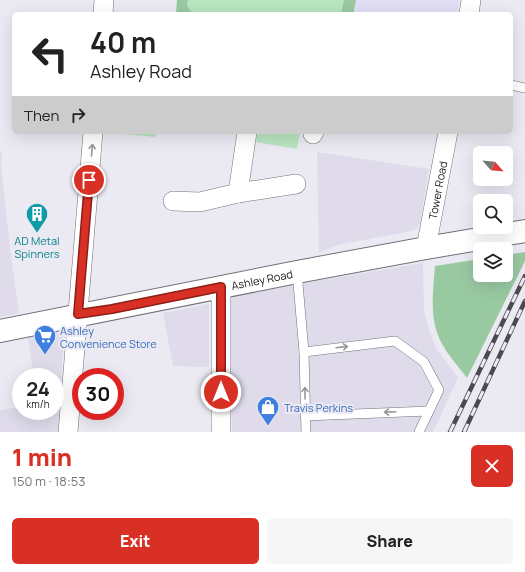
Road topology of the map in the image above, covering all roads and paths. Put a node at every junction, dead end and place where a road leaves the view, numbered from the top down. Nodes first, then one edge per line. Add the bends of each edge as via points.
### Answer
1 (104, 0) edge
2 (471, 0) edge
3 (103, 12) edge
4 (469, 12) edge
5 (513, 85) edge
6 (525, 88) edge
7 (93, 134) edge
8 (247, 134) edge
9 (448, 134) edge
10 (296, 184) dead end
11 (238, 193) junction
12 (173, 201) dead end
13 (525, 231) edge
14 (426, 248) junction
15 (297, 272) junction
16 (221, 287) junction
17 (78, 314) junction
18 (0, 331) edge
19 (304, 352) junction
20 (430, 411) junction
21 (305, 416) junction
22 (68, 432) edge
23 (221, 432) edge
24 (306, 432) edge
25 (420, 432) edge

1 - 3 street
2 - 4 street
5 - 6 lane
17 -> 7 street
8 - 11 street
9 - 14 street, Tower Road
10 - 11 street
11 - 12 street via 200,202
13 - 14 main road, Ashley Road
14 - 15 main road, Ashley Road
15 - 16 main road, Ashley Road
15 - 19 lane
16 - 17 main road, Ashley Road
16 - 23 street
17 - 18 main road, Ashley Road
17 - 22 street
19 -> 20 lane via 395,341 424,362 439,390
21 -> 19 lane
20 -> 21 lane
20 - 25 lane
21 - 24 lane

